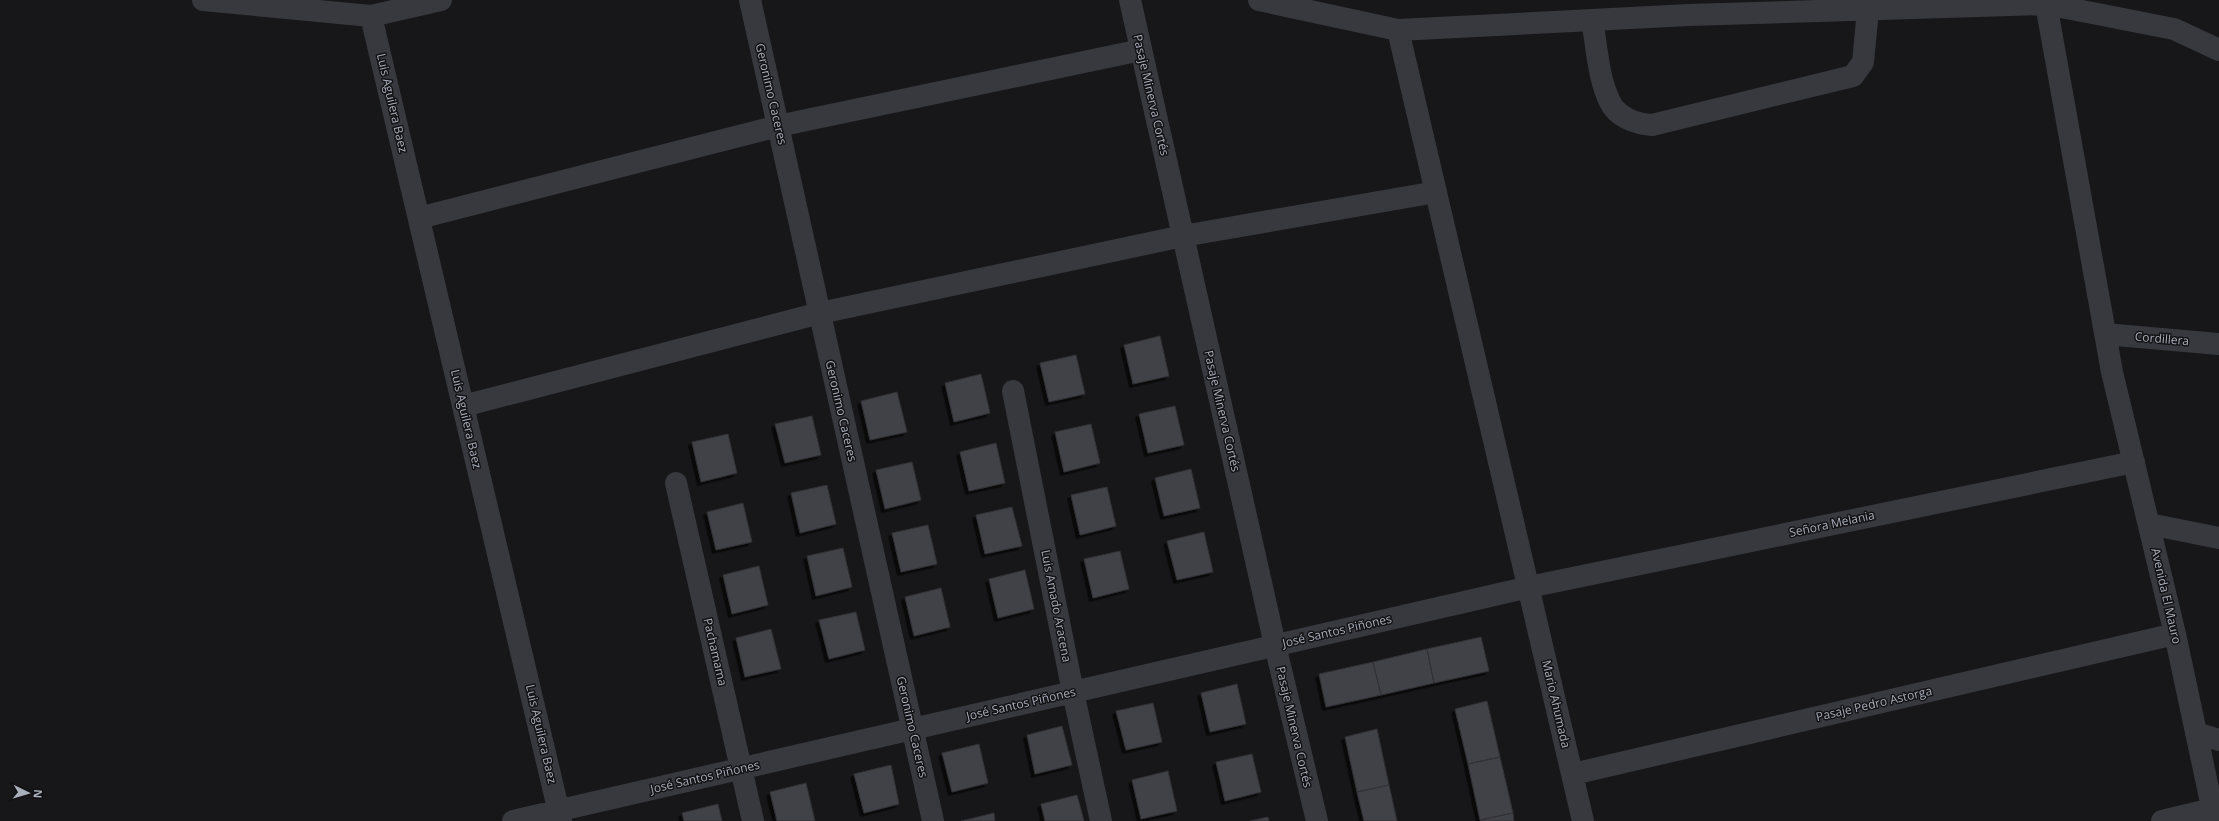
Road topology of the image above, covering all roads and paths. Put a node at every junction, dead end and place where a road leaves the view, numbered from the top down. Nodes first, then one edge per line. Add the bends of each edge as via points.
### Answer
1 (203, 0) edge
2 (441, 0) edge
3 (750, 0) edge
4 (1130, 0) edge
5 (1259, 0) edge
6 (2046, 4) junction
7 (314, 5) edge
8 (1868, 10) junction
9 (371, 16) junction
10 (1592, 20) junction
11 (1398, 30) junction
12 (1141, 50) junction
13 (2219, 50) edge
14 (778, 126) junction
15 (1436, 192) junction
16 (419, 218) junction
17 (1183, 236) junction
18 (820, 313) junction
19 (2106, 334) junction
20 (2219, 344) edge
21 (1013, 391) dead end
22 (463, 406) junction
23 (2134, 462) junction
24 (676, 483) dead end
25 (2149, 524) junction
26 (2219, 538) edge
27 (1529, 587) junction
28 (2175, 634) junction
29 (1275, 645) junction
30 (1073, 692) junction
31 (912, 729) junction
32 (2196, 733) junction
33 (2219, 740) edge
34 (742, 768) junction
35 (1573, 774) junction
36 (2214, 815) edge
37 (560, 816) edge
38 (513, 821) edge
39 (753, 821) edge
40 (933, 821) edge
41 (1101, 821) edge
42 (1317, 821) edge
43 (1583, 821) edge
44 (2162, 821) edge

1 - 7 street
2 - 9 street
3 - 14 street, Geronimo Caceres
4 - 12 street, Pasaje Minerva Cortés
5 - 11 street
6 - 8 street
6 - 13 street via 2174,29
6 - 19 street, Avenida El Mauro
7 - 9 street
8 - 10 street
8 - 10 street via 1863,62 1853,76 1652,125 1637,124 1622,115 1610,103 1600,68
9 - 16 street, Luis Aguilera Baez
10 - 11 street
11 - 15 street, Mario Ahumada
12 - 14 street
12 - 17 street, Pasaje Minerva Cortés
14 - 16 street
14 - 18 street, Geronimo Caceres
15 - 17 street
15 - 27 street, Mario Ahumada
16 - 22 street, Luis Aguilera Baez
17 - 18 street
17 - 29 street, Pasaje Minerva Cortés
18 - 22 street
18 - 31 street, Geronimo Caceres
19 - 20 street, Cordillera
19 - 23 street, Avenida El Mauro via 2112,372
21 - 30 street, Luis Amado Aracena
22 - 37 street, Luis Aguilera Baez
23 - 25 street, Avenida El Mauro
23 - 27 street, Señora Melania
24 - 34 street, Pachamama
25 - 26 street
25 - 28 street, Avenida El Mauro
27 - 29 street, José Santos Piñones
27 - 35 street, Mario Ahumada
28 - 32 street, Avenida El Mauro
28 - 35 street, Pasaje Pedro Astorga
29 - 30 street, José Santos Piñones
29 - 42 street, Pasaje Minerva Cortés
30 - 31 street, José Santos Piñones
30 - 41 street, Luis Amado Aracena
31 - 34 street, José Santos Piñones
31 - 40 street, Geronimo Caceres
32 - 33 street
32 - 36 street, Avenida El Mauro
34 - 37 street, José Santos Piñones
34 - 39 street, Pachamama
35 - 43 street, Mario Ahumada
36 - 44 street
37 - 38 street, José Santos Piñones

